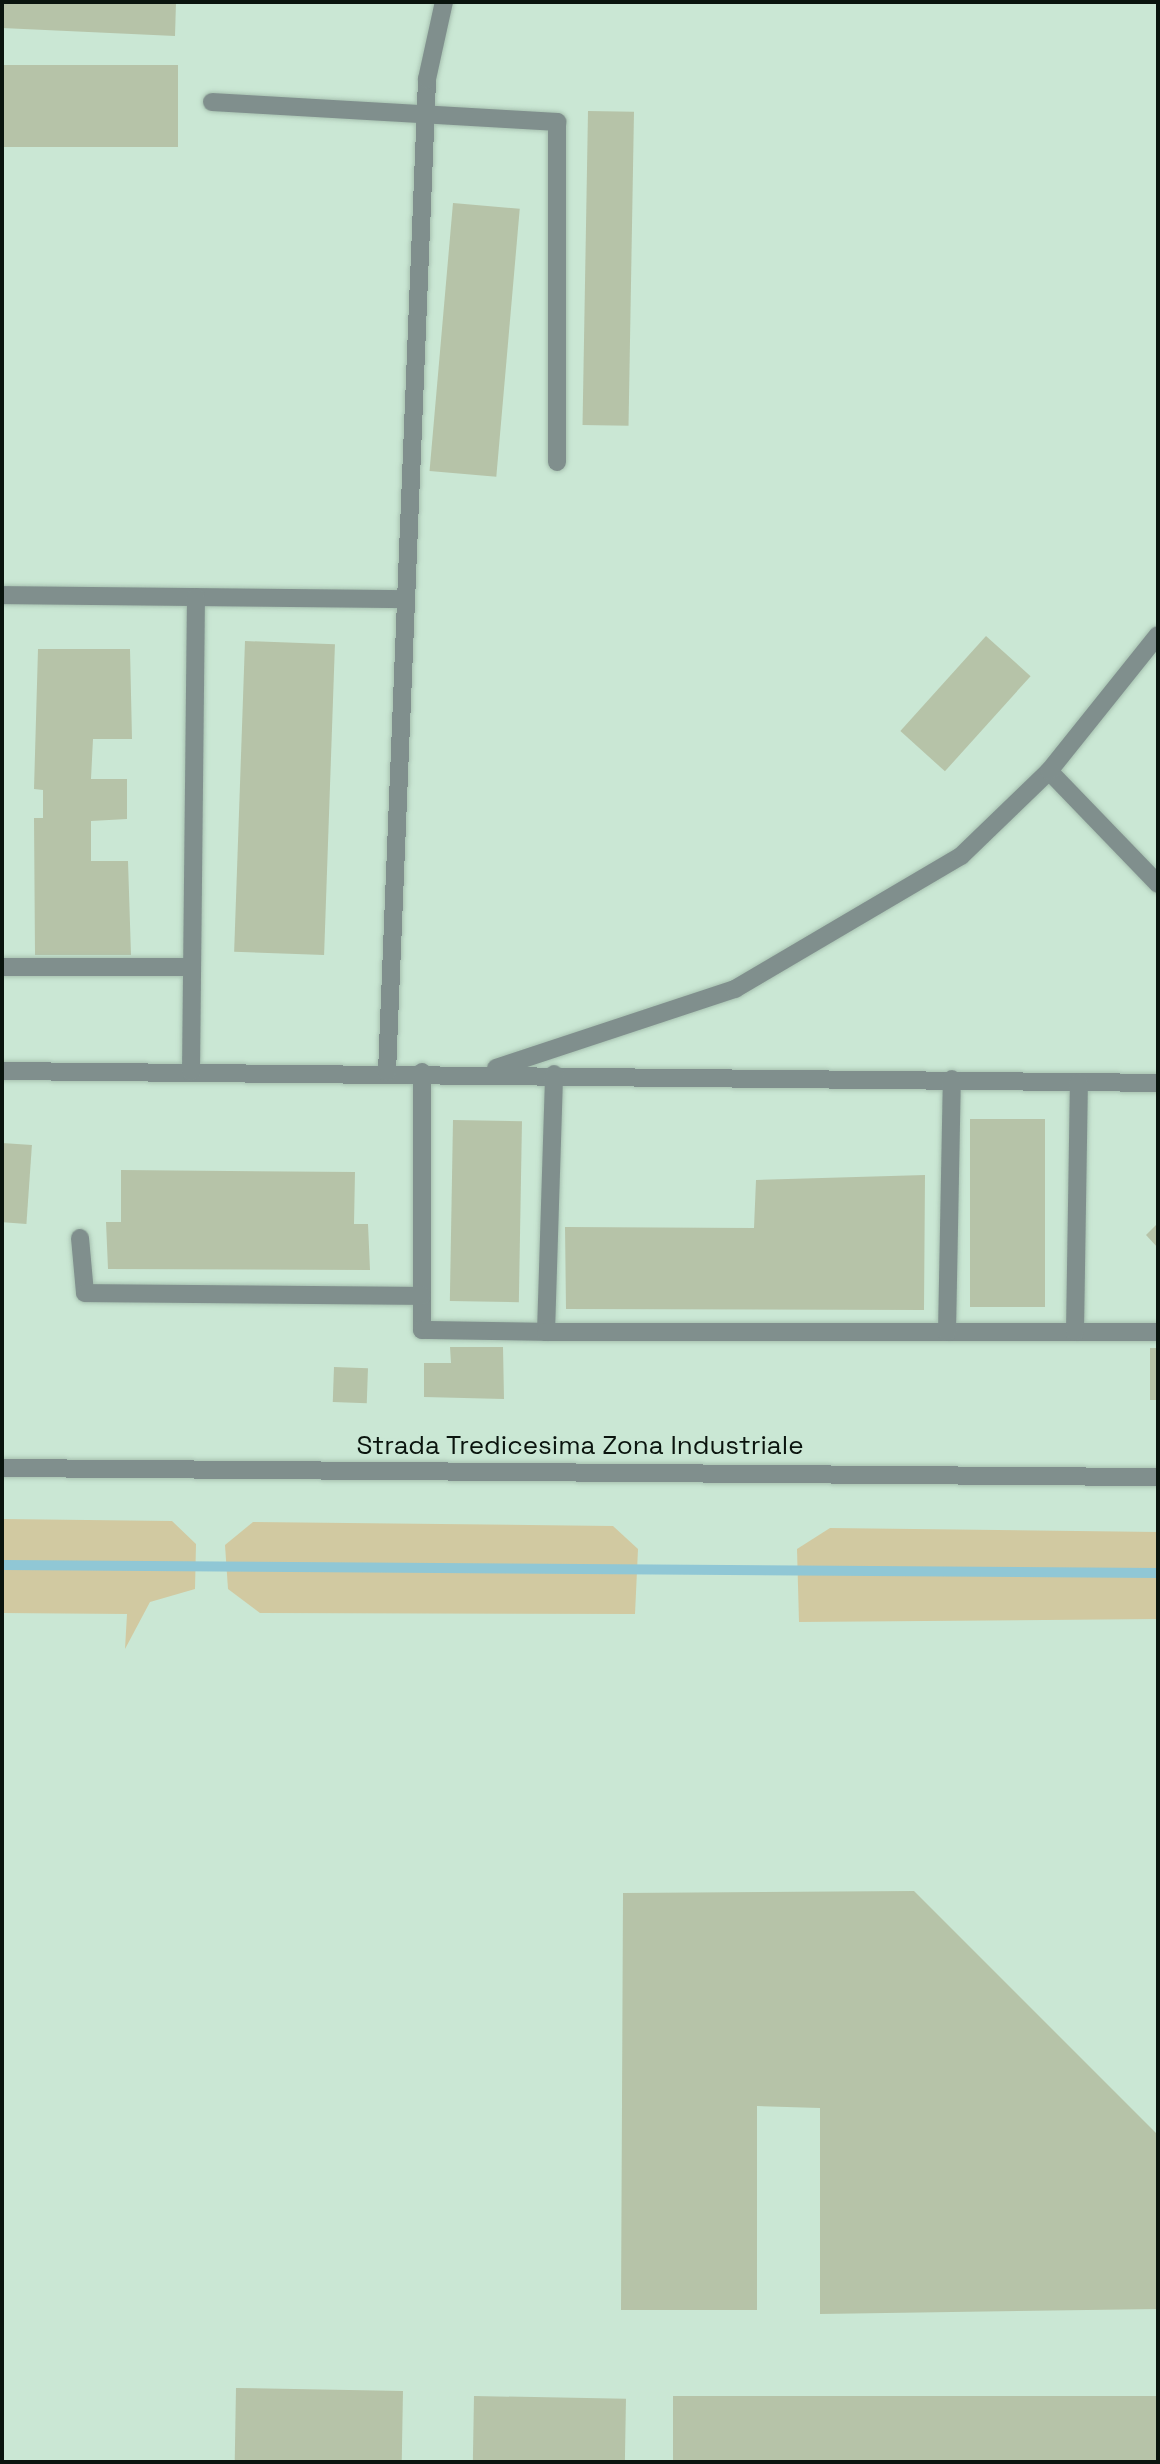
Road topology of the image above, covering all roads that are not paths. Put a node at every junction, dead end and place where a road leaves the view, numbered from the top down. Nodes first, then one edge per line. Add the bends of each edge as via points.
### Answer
1 (444, 2) edge
2 (212, 102) dead end
3 (425, 116) junction
4 (557, 462) dead end
5 (2, 595) edge
6 (196, 597) junction
7 (405, 599) junction
8 (1158, 635) edge
9 (1049, 771) junction
10 (1158, 884) edge
11 (2, 967) edge
12 (192, 967) junction
13 (2, 1071) edge
14 (191, 1072) junction
15 (387, 1072) junction
16 (422, 1072) junction
17 (480, 1073) junction
18 (554, 1074) junction
19 (952, 1079) junction
20 (1079, 1082) junction
21 (1158, 1083) edge
22 (80, 1238) dead end
23 (422, 1296) junction
24 (546, 1332) junction
25 (947, 1332) junction
26 (1075, 1332) junction
27 (1158, 1332) edge
28 (2, 1468) edge
29 (1158, 1477) edge

1 - 3 street
2 - 3 street
3 - 4 street via 557,122
3 - 7 street
5 - 6 street
6 - 7 street
6 - 12 street
7 - 15 street
8 - 9 street
9 - 10 street
9 - 17 street via 961,856 734,989
11 - 12 street
12 - 14 street
13 - 14 street
14 - 15 street
15 - 16 street
16 - 17 street
16 - 23 street
17 - 18 street
18 - 19 street
18 - 24 street
19 - 20 street
19 - 25 street
20 - 21 street
20 - 26 street
22 - 23 street via 85,1293
23 - 24 street via 422,1330
24 - 25 street
25 - 26 street
26 - 27 street
28 - 29 street, Strada Tredicesima Zona Industriale

